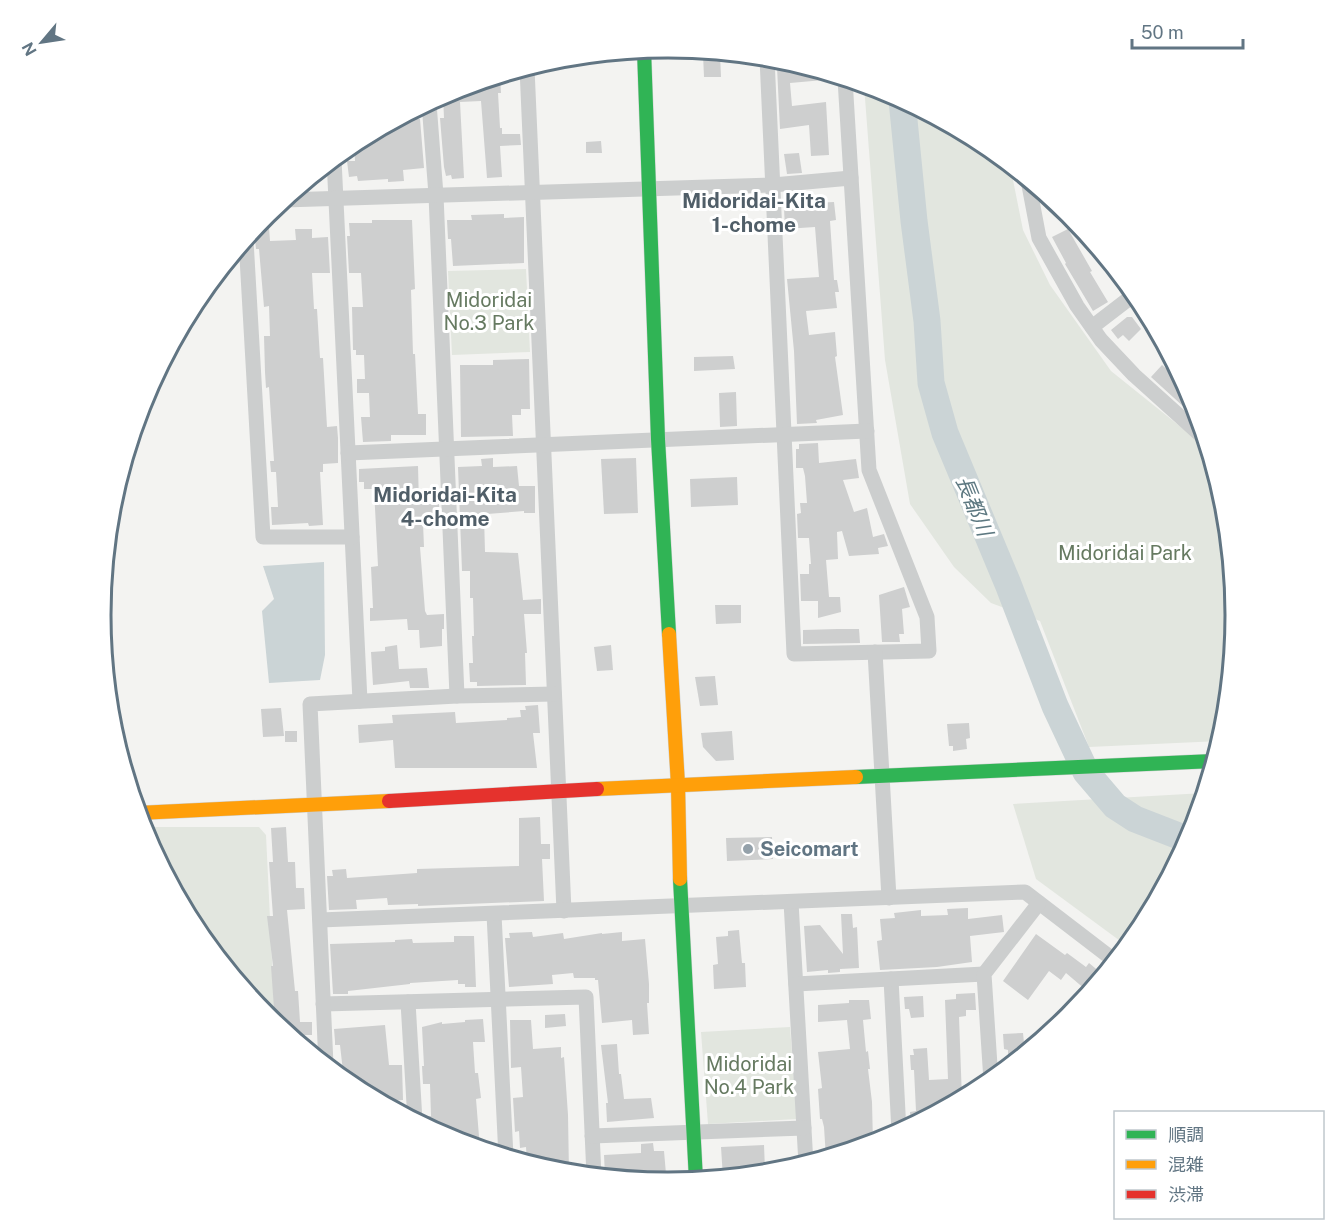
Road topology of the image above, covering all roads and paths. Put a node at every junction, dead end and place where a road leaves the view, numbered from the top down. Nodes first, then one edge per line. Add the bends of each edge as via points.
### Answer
1 (644, 59) edge
2 (767, 67) edge
3 (526, 76) edge
4 (846, 88) edge
5 (430, 112) edge
6 (335, 170) edge
7 (851, 178) junction
8 (773, 185) junction
9 (649, 188) junction
10 (532, 191) junction
11 (1031, 193) edge
12 (436, 195) junction
13 (336, 198) junction
14 (298, 199) edge
15 (247, 251) edge
16 (1127, 300) edge
17 (1092, 327) junction
18 (1192, 427) edge
19 (867, 431) junction
20 (784, 436) junction
21 (658, 439) junction
22 (543, 446) junction
23 (447, 449) junction
24 (348, 453) junction
25 (352, 537) junction
26 (875, 652) junction
27 (554, 694) junction
28 (457, 696) junction
29 (360, 701) junction
30 (1206, 761) edge
31 (882, 776) junction
32 (678, 785) junction
33 (558, 790) junction
34 (315, 806) junction
35 (147, 813) edge
36 (889, 898) junction
37 (791, 902) junction
38 (1039, 903) junction
39 (680, 907) junction
40 (564, 911) junction
41 (494, 914) junction
42 (320, 920) junction
43 (1109, 956) edge
44 (984, 974) junction
45 (891, 979) junction
46 (796, 984) junction
47 (498, 999) junction
48 (408, 1002) junction
49 (323, 1004) junction
50 (325, 1054) edge
51 (990, 1069) edge
52 (414, 1111) edge
53 (898, 1122) edge
54 (804, 1128) junction
55 (693, 1131) junction
56 (592, 1136) junction
57 (506, 1148) edge
58 (806, 1155) edge
59 (594, 1168) edge
60 (695, 1171) edge

1 - 9 street
2 - 8 street
3 - 10 street
4 - 7 street
5 - 12 street
6 - 13 street
7 - 8 street
7 - 19 street
8 - 9 street
8 - 20 street
9 - 10 street
9 - 21 street
10 - 12 street
10 - 22 street
11 - 17 street via 1039,238
12 - 13 street
12 - 23 street
13 - 14 street
13 - 24 street
15 - 25 street via 263,537
16 - 17 street
17 - 18 street via 1134,375
19 - 20 street
19 - 26 street via 869,470 927,617 929,651
20 - 21 street
20 - 26 street via 794,654
21 - 22 street
21 - 32 street
22 - 23 street
22 - 27 street
23 - 24 street
23 - 28 street
24 - 25 street
25 - 29 street
26 - 31 street
27 - 28 street
27 - 33 street
28 - 29 street
29 - 34 street via 310,704
30 - 31 street
31 - 32 street
31 - 36 street
32 - 33 street
32 - 39 street
33 - 34 street
33 - 40 street
34 - 35 street
34 - 42 street
36 - 37 street
36 - 38 street via 1025,892
37 - 39 street
37 - 46 street
38 - 43 street
38 - 44 street
39 - 40 street
39 - 55 street
40 - 41 street
41 - 42 street
41 - 47 street
42 - 49 street
44 - 45 street
44 - 51 street
45 - 46 street
45 - 53 street
46 - 54 street
47 - 48 street
47 - 56 street via 586,997
47 - 57 street
48 - 49 street
48 - 52 street
49 - 50 street
54 - 55 street
54 - 58 street
55 - 56 street
55 - 60 street
56 - 59 street

